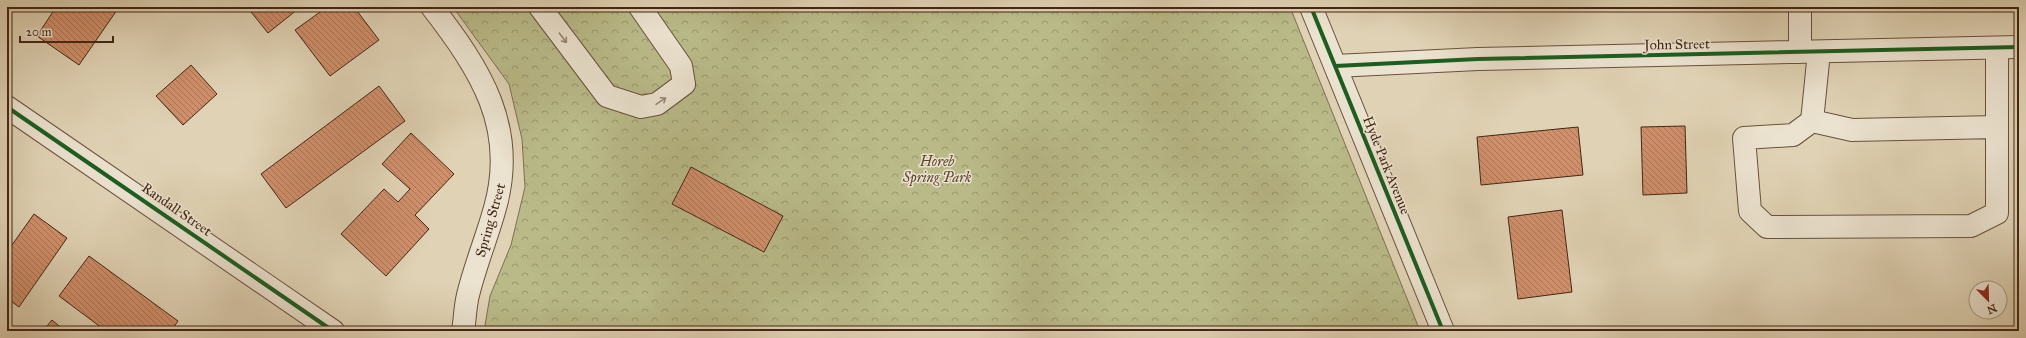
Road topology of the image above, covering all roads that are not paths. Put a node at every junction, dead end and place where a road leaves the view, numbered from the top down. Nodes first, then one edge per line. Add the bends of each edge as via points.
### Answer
1 (432, 7) edge
2 (540, 7) edge
3 (640, 7) edge
4 (1311, 7) edge
5 (1800, 7) edge
6 (2019, 47) edge
7 (1997, 48) junction
8 (1810, 52) junction
9 (1335, 66) junction
10 (7, 107) edge
11 (1812, 122) junction
12 (1997, 127) junction
13 (333, 331) edge
14 (463, 331) edge
15 (1443, 331) edge

1 - 14 street, Spring Street via 457,38 481,76 498,118 502,147 502,175 495,208 468,295
2 -> 3 street via 607,96 641,107 657,104 684,84 681,66
4 - 9 street, Hyde Park Avenue
5 - 8 street
6 - 7 street, John Street
7 - 8 street, John Street
7 - 12 street
8 - 9 street, John Street via 1478,59
8 - 11 street
9 - 15 street, Hyde Park Avenue
10 - 13 street, Randall Street
11 - 12 street via 1852,130
11 - 12 street via 1793,135 1744,138 1750,211 1766,227 1971,226 1997,213

